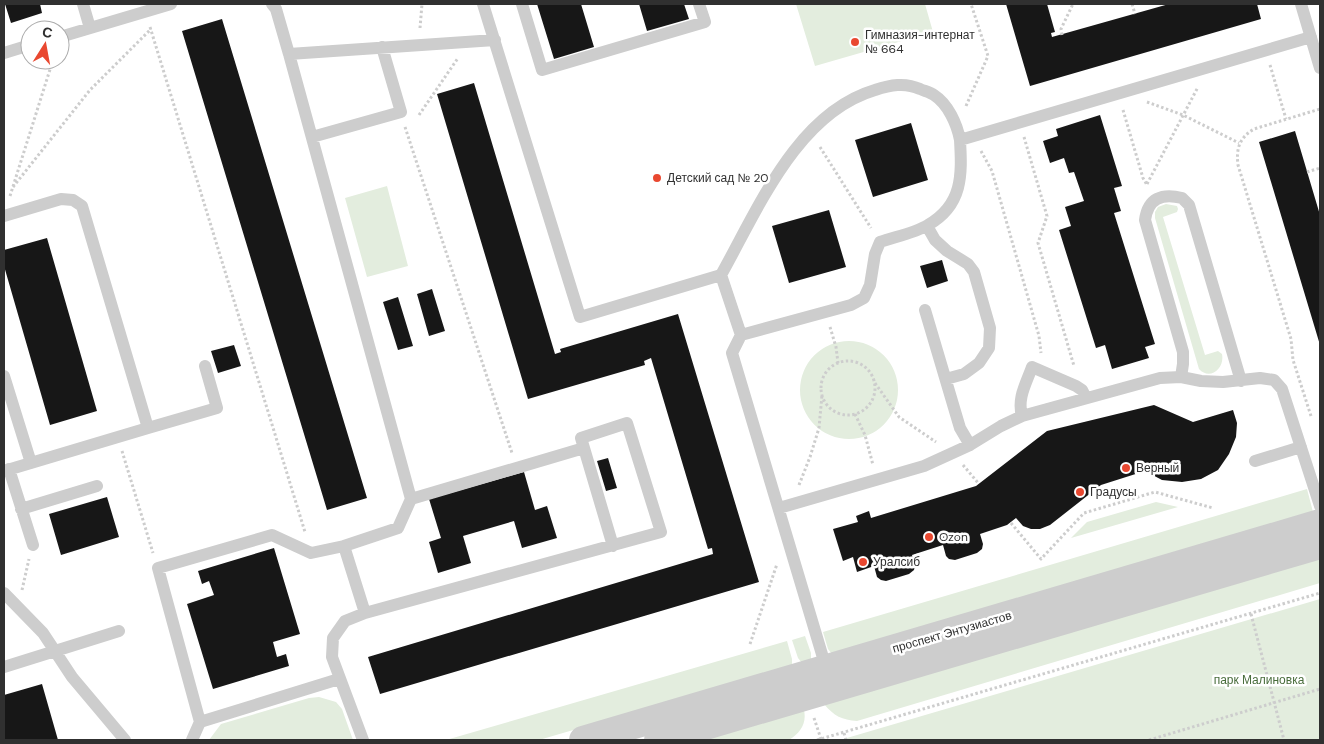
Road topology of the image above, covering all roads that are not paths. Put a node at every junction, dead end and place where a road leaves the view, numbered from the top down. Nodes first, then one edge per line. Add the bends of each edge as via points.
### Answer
1 (84, 4) edge
2 (171, 4) edge
3 (272, 4) edge
4 (483, 4) edge
5 (522, 4) edge
6 (700, 4) edge
7 (1301, 4) edge
8 (90, 28) junction
9 (70, 34) edge
10 (1311, 37) junction
11 (495, 40) junction
12 (382, 47) junction
13 (20, 49) edge
14 (4, 53) edge
15 (289, 54) junction
16 (1320, 68) edge
17 (962, 135) junction
18 (312, 137) junction
19 (4, 216) edge
20 (927, 226) junction
21 (721, 275) junction
22 (925, 310) dead end
23 (741, 335) junction
24 (205, 366) dead end
25 (4, 376) edge
26 (1181, 377) junction
27 (946, 379) junction
28 (1241, 381) junction
29 (1086, 398) junction
30 (1022, 416) junction
31 (148, 428) junction
32 (970, 445) junction
33 (584, 448) junction
34 (1301, 448) junction
35 (1256, 461) dead end
36 (31, 463) junction
37 (6, 470) edge
38 (98, 486) dead end
39 (411, 499) junction
40 (1320, 506) edge
41 (779, 508) junction
42 (21, 509) junction
43 (1320, 523) edge
44 (32, 545) road end
45 (1320, 545) edge
46 (344, 546) junction
47 (613, 546) junction
48 (4, 593) edge
49 (365, 613) junction
50 (119, 631) dead end
51 (55, 650) junction
52 (4, 667) edge
53 (339, 679) junction
54 (829, 679) junction
55 (200, 722) junction
56 (125, 740) edge
57 (190, 740) edge
58 (363, 740) edge
59 (583, 740) edge
60 (658, 740) edge

1 - 8 lane
2 - 8 lane
3 - 15 lane
4 - 11 lane
5 - 6 lane via 542,70 705,22
7 - 10 lane
8 - 9 lane
10 - 16 lane
10 - 17 lane via 1020,122
11 - 12 lane
11 - 21 lane via 580,317
12 - 15 lane
12 - 18 lane via 401,112
13 - 14 lane
15 - 18 lane
17 - 20 lane via 959,188 946,210
17 - 21 lane via 935,95 912,85 891,85 861,94 834,110 810,132 777,175
18 - 39 lane
19 - 31 lane via 61,199 72,200 82,206
20 - 23 lane via 880,242 864,298 851,305
20 - 27 lane via 935,240 974,272 990,328 989,348 979,363 964,374
21 - 23 lane
22 - 27 lane
23 - 41 lane via 732,353
24 - 31 lane via 217,408
25 - 36 lane
26 - 28 lane via 1200,381
26 - 28 lane via 1183,352 1145,220 1147,209 1163,196 1182,198 1189,204
26 - 29 lane via 1160,378
27 - 32 lane via 960,428
28 - 34 lane via 1274,380 1282,389
29 - 30 lane
29 - 30 lane via 1076,386 1032,367 1020,398
30 - 32 lane
31 - 36 lane
32 - 41 lane via 924,466
33 - 39 lane
33 - 47 lane
33 - 47 lane via 581,438 627,423 661,532
34 - 35 lane
34 - 40 lane
36 - 37 lane
37 - 42 lane
38 - 42 lane
39 - 46 lane via 398,528
41 - 54 lane
42 - 44 lane
43 - 54 street, проспект Энтузиастов
45 - 54 street, проспект Энтузиастов
46 - 49 lane
46 - 55 lane via 311,553 272,535 158,568
47 - 49 lane
48 - 51 lane
49 - 53 lane via 345,621 333,638 332,657
50 - 51 lane
51 - 52 lane
51 - 56 lane via 72,677
53 - 55 lane
53 - 58 lane
54 - 59 street, проспект Энтузиастов
54 - 60 street, проспект Энтузиастов
55 - 57 lane

